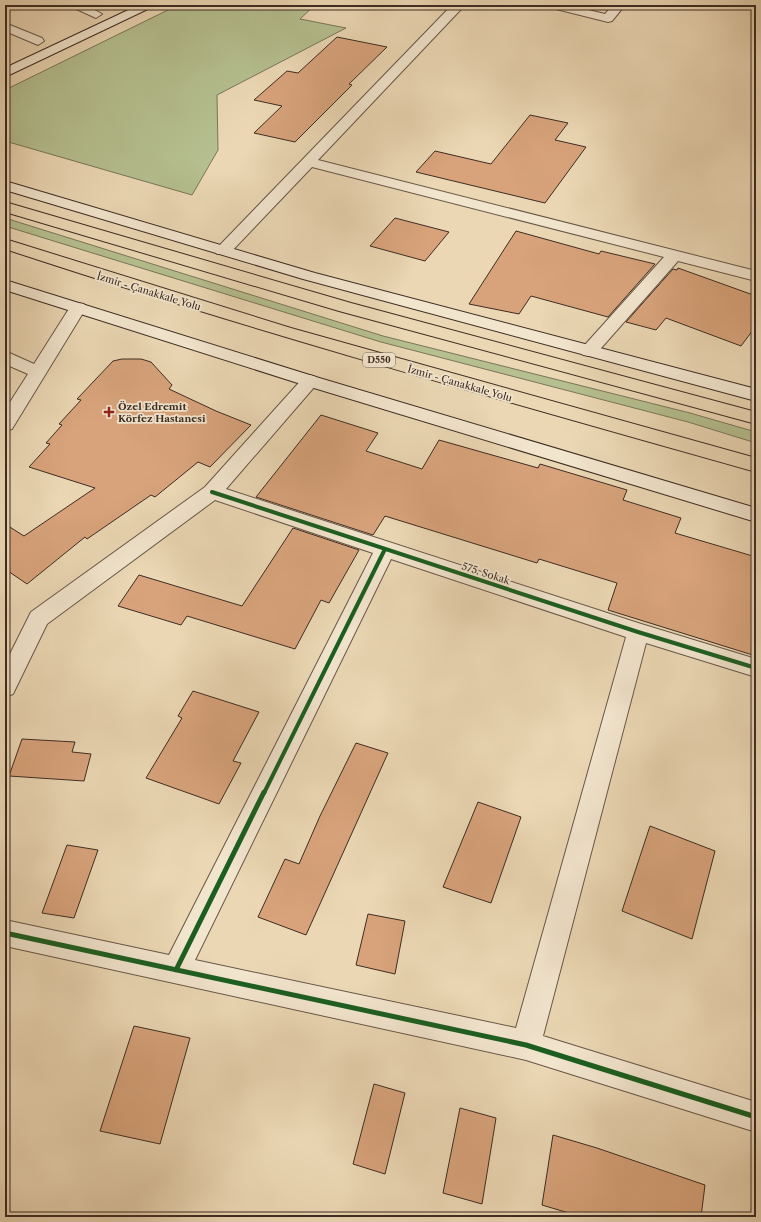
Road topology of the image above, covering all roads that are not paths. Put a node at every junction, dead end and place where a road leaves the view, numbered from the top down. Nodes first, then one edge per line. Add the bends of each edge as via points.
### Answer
1 (76, 5) edge
2 (148, 5) edge
3 (459, 5) edge
4 (552, 5) edge
5 (619, 5) edge
6 (109, 8) dead end
7 (96, 14) junction
8 (82, 20) dead end
9 (5, 27) edge
10 (25, 47) dead end
11 (5, 73) edge
12 (309, 162) junction
13 (5, 185) edge
14 (5, 207) edge
15 (5, 244) edge
16 (223, 251) junction
17 (676, 255) junction
18 (756, 276) edge
19 (5, 285) edge
20 (78, 308) junction
21 (589, 351) junction
22 (5, 357) edge
23 (38, 372) junction
24 (310, 381) junction
25 (756, 395) edge
26 (756, 418) edge
27 (5, 425) edge
28 (756, 465) edge
29 (212, 492) junction
30 (756, 514) edge
31 (385, 549) junction
32 (638, 632) junction
33 (756, 668) edge
34 (5, 688) edge
35 (5, 933) edge
36 (176, 970) junction
37 (526, 1046) junction
38 (756, 1117) edge

1 - 7 street
2 - 11 street
3 - 12 street
4 - 5 street via 608,18
6 - 7 street
7 - 8 street
9 - 10 street via 42,39
12 - 16 street
12 - 17 street
13 - 16 street
14 - 26 highway via 345,307
15 - 28 highway, İzmir - Çanakkale Yolu / D550 via 133,287 399,366
16 - 21 street
17 - 18 street
17 - 21 street
19 - 20 street
20 - 23 street
20 - 24 street
21 - 25 street
22 - 23 street
23 - 27 street
24 - 29 street
24 - 30 street
29 - 31 street, 575. Sokak
29 - 34 street via 39,618
31 - 32 street, 575. Sokak
31 - 36 street
32 - 33 street, 575. Sokak
32 - 37 street
35 - 36 street
36 - 37 street
37 - 38 street

